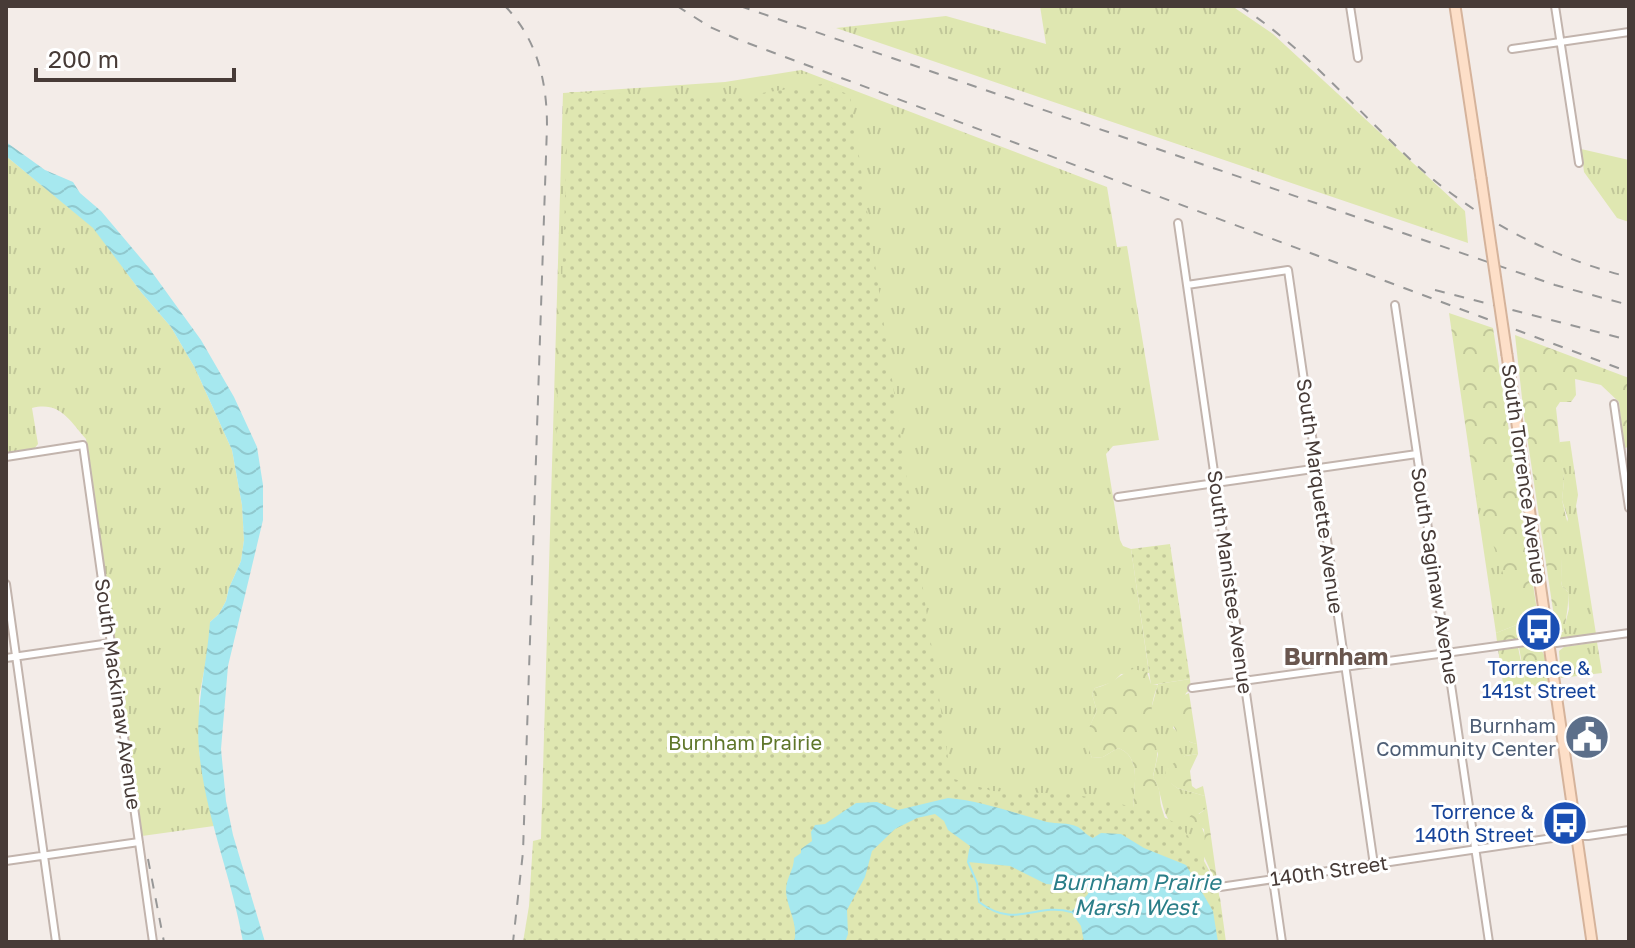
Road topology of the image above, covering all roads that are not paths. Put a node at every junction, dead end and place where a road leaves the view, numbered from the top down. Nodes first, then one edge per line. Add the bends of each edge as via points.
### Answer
1 (1350, 6) edge
2 (1455, 6) edge
3 (1555, 6) edge
4 (1629, 32) edge
5 (1561, 42) junction
6 (1512, 49) dead end
7 (1358, 58) dead end
8 (1579, 163) dead end
9 (1178, 223) dead end
10 (1187, 285) junction
11 (1395, 305) dead end
12 (1614, 404) dead end
13 (1417, 454) junction
14 (6, 457) edge
15 (1316, 468) junction
16 (1215, 483) junction
17 (1118, 497) dead end
18 (1629, 508) edge
19 (6, 584) edge
20 (1629, 633) edge
21 (1548, 642) junction
22 (110, 643) junction
23 (1447, 652) junction
24 (16, 657) junction
25 (6, 658) edge
26 (1345, 667) junction
27 (1244, 681) junction
28 (1192, 688) dead end
29 (1629, 830) edge
30 (1577, 836) junction
31 (139, 842) junction
32 (1475, 850) junction
33 (44, 856) junction
34 (6, 861) edge
35 (1374, 865) junction
36 (1272, 879) junction
37 (1220, 887) dead end
38 (56, 942) edge
39 (153, 942) edge
40 (1282, 942) edge
41 (1489, 942) edge
42 (1592, 942) edge

1 - 7 street
2 - 21 main road, South Torrence Avenue, bridge
3 - 5 street
4 - 5 street
5 - 6 street
5 - 8 street
9 - 10 street, South Manistee Avenue
10 - 15 street, South Marquette Avenue via 1288,270
10 - 16 street, South Manistee Avenue
11 - 13 street, South Saginaw Avenue
12 - 18 street
13 - 15 street
13 - 23 street, South Saginaw Avenue
14 - 22 street, South Mackinaw Avenue via 83,445
15 - 16 street
15 - 26 street, South Marquette Avenue
16 - 17 street
16 - 27 street, South Manistee Avenue
19 - 24 street
20 - 21 street
21 - 23 street
21 - 30 main road, South Torrence Avenue
22 - 24 street
22 - 31 street, South Mackinaw Avenue
23 - 26 street
23 - 32 street, South Saginaw Avenue
24 - 25 street
24 - 33 street
26 - 27 street
26 - 35 street, South Marquette Avenue
27 - 28 street
27 - 36 street, South Manistee Avenue
29 - 30 street, 140th Street
30 - 32 street, 140th Street
30 - 42 main road, South Torrence Avenue
31 - 33 street
31 - 39 street, South Mackinaw Avenue
32 - 35 street, 140th Street
32 - 41 street, South Saginaw Avenue
33 - 34 street
33 - 38 street
35 - 36 street, 140th Street
36 - 37 street, 140th Street
36 - 40 street, South Manistee Avenue

